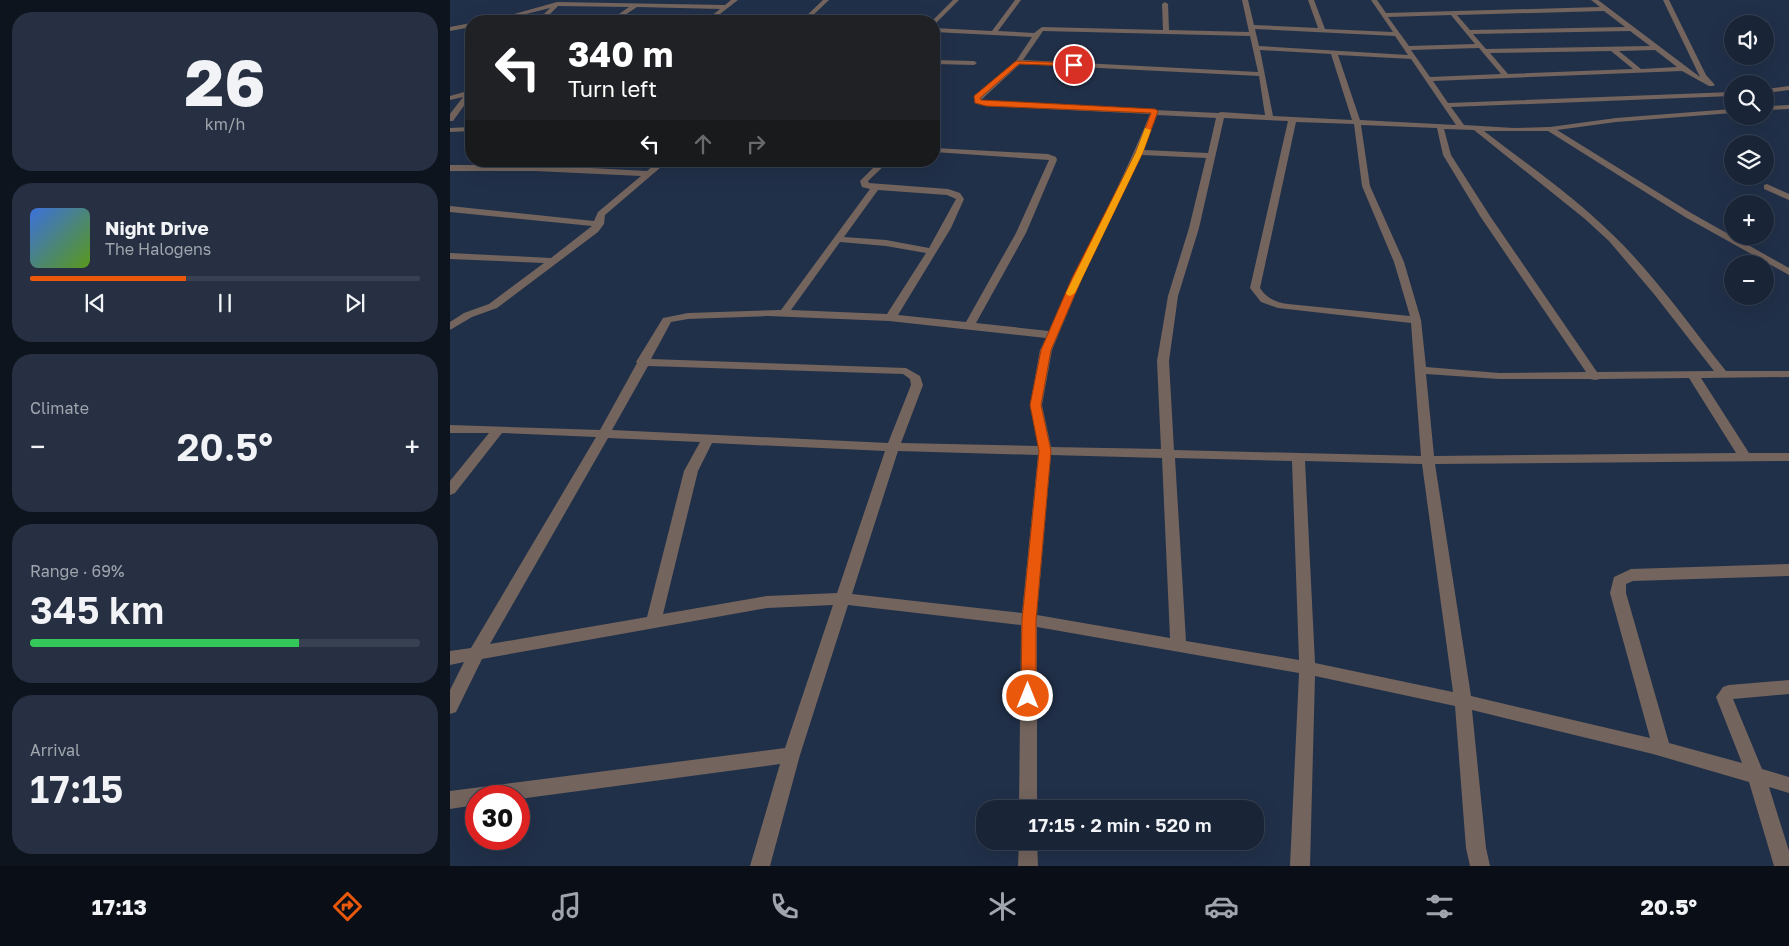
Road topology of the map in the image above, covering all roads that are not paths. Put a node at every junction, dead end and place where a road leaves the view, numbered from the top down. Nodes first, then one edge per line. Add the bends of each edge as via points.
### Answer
1 (735, 0) edge
2 (826, 0) edge
3 (956, 0) edge
4 (1018, 0) edge
5 (1245, 0) edge
6 (1311, 0) edge
7 (1374, 0) edge
8 (1594, 0) edge
9 (1666, 0) edge
10 (559, 2) edge
11 (1165, 4) dead end
12 (636, 6) junction
13 (725, 7) junction
14 (1606, 9) junction
15 (1452, 14) junction
16 (513, 15) edge
17 (546, 15) edge
18 (622, 15) edge
19 (715, 15) edge
20 (810, 15) edge
21 (1384, 15) junction
22 (940, 17) edge
23 (465, 26) edge
24 (450, 29) edge
25 (1631, 29) junction
26 (940, 30) edge
27 (1252, 30) junction
28 (1322, 30) junction
29 (994, 32) junction
30 (1166, 32) junction
31 (1468, 32) junction
32 (1398, 34) junction
33 (1036, 35) junction
34 (1256, 48) junction
35 (1407, 48) junction
36 (1482, 48) junction
37 (1612, 48) junction
38 (1656, 48) junction
39 (1334, 52) junction
40 (1413, 57) junction
41 (940, 62) edge
42 (1018, 62) junction
43 (974, 63) dead end
44 (1684, 69) junction
45 (1640, 71) junction
46 (1262, 74) junction
47 (1506, 76) junction
48 (1429, 79) junction
49 (1712, 85) junction
50 (1789, 88) edge
51 (1774, 89) edge
52 (1724, 91) edge
53 (465, 94) edge
54 (1724, 94) edge
55 (450, 98) edge
56 (465, 100) edge
57 (1446, 105) junction
58 (1789, 107) edge
59 (1774, 108) edge
60 (1155, 111) junction
61 (1724, 112) edge
62 (1221, 114) junction
63 (1269, 116) junction
64 (1294, 118) junction
65 (450, 119) edge
66 (1356, 122) junction
67 (1440, 127) junction
68 (1462, 128) junction
69 (1476, 128) junction
70 (465, 129) edge
71 (1550, 129) junction
72 (450, 130) edge
73 (940, 150) edge
74 (1139, 152) junction
75 (1210, 156) junction
76 (465, 166) edge
77 (536, 167) edge
78 (657, 167) edge
79 (878, 167) edge
80 (450, 168) edge
81 (649, 174) junction
82 (1766, 187) dead end
83 (875, 188) junction
84 (1789, 197) edge
85 (450, 209) edge
86 (599, 224) junction
87 (838, 239) junction
88 (932, 251) junction
89 (1759, 255) edge
90 (450, 256) edge
91 (1789, 259) edge
92 (554, 261) junction
93 (1774, 262) edge
94 (1774, 263) edge
95 (1789, 272) edge
96 (783, 314) junction
97 (468, 315) junction
98 (450, 316) edge
99 (891, 317) junction
100 (1416, 320) junction
101 (969, 326) junction
102 (450, 327) edge
103 (1052, 335) junction
104 (642, 362) junction
105 (1419, 370) junction
106 (1789, 374) edge
107 (1693, 375) junction
108 (1723, 375) junction
109 (1595, 377) junction
110 (499, 429) junction
111 (450, 430) edge
112 (604, 434) junction
113 (708, 439) junction
114 (893, 447) junction
115 (1045, 451) junction
116 (1168, 454) junction
117 (1298, 457) junction
118 (1789, 457) edge
119 (1746, 458) junction
120 (1428, 460) junction
121 (450, 490) edge
122 (1789, 570) edge
123 (843, 599) junction
124 (1029, 620) junction
125 (653, 623) junction
126 (1178, 645) junction
127 (476, 654) junction
128 (450, 658) edge
129 (1307, 668) junction
130 (1789, 687) edge
131 (1463, 701) junction
132 (450, 707) edge
133 (1662, 749) junction
134 (791, 755) junction
135 (1756, 776) junction
136 (1789, 785) edge
137 (450, 800) edge
138 (1028, 800) edge
139 (1028, 850) edge
140 (760, 866) edge
141 (1028, 866) edge
142 (1300, 866) edge
143 (1480, 866) edge
144 (1784, 866) edge

1 - 13 street
2 - 20 street
3 - 22 street
4 - 29 street
5 - 27 street
6 - 28 street
7 - 21 street
8 - 14 street
9 - 49 street via 1703,76
10 - 12 street
10 - 16 street
10 - 17 street
11 - 30 street
12 - 13 street
12 - 18 street
13 - 19 street
14 - 15 street
14 - 25 street
15 - 21 street
15 - 31 street
21 - 32 street
23 - 24 street
25 - 31 street
25 - 38 street
26 - 29 street
27 - 28 street
27 - 30 street
27 - 34 street
28 - 32 street
29 - 33 street
30 - 33 street via 1050,28 1042,29
31 - 36 street
32 - 35 street
33 - 42 street
34 - 39 street
34 - 46 street
35 - 36 street
35 - 40 street
36 - 37 street
36 - 47 street
37 - 38 street
37 - 45 street
38 - 44 street
39 - 40 street
39 - 66 street
40 - 48 street
41 - 43 street
42 - 46 street
42 - 60 street via 976,98 978,101
44 - 45 street
44 - 49 street
45 - 47 street
46 - 63 street
47 - 48 street
48 - 57 street
49 - 52 street
50 - 51 street
53 - 55 street
54 - 57 street
56 - 65 street
57 - 68 street
58 - 59 street
60 - 62 street
60 - 74 street
61 - 71 street
62 - 63 street
62 - 75 street
63 - 64 street
64 - 66 street
64 - 100 street via 1255,288 1259,298 1288,307
66 - 67 street
66 - 100 street via 1366,186 1399,262
67 - 68 street
67 - 109 street via 1447,155
68 - 69 street
69 - 71 street
69 - 108 street via 1588,217 1638,266
70 - 72 street
71 - 89 street via 1688,215
73 - 101 street via 1048,156 1053,160 1021,233
74 - 75 street
74 - 103 street
75 - 116 street via 1194,228 1173,296 1164,361
76 - 80 street
77 - 81 street
78 - 81 street
79 - 83 street via 864,181 865,185
81 - 86 street via 601,214
82 - 84 street
83 - 87 street
83 - 88 street via 957,195 960,199
85 - 86 street
86 - 92 street
87 - 88 street
87 - 96 street
88 - 99 street
90 - 92 street
91 - 93 street
92 - 97 street via 493,306
94 - 95 street
96 - 99 street
96 - 104 street via 753,313 667,320
97 - 98 street
97 - 102 street
99 - 101 street
100 - 105 street
101 - 103 street
103 - 115 street via 1046,350 1036,405
104 - 112 street
104 - 114 street via 906,371 916,378 917,385
105 - 109 street via 1499,376
105 - 120 street
106 - 108 street
107 - 108 street
107 - 109 street
107 - 119 street
110 - 111 street
110 - 112 street
110 - 121 street
112 - 113 street
112 - 127 street
113 - 114 street
113 - 125 street via 691,471
114 - 115 street
114 - 123 street
115 - 116 street
115 - 124 street
116 - 117 street
116 - 126 street
117 - 120 street
117 - 129 street
118 - 119 street
119 - 120 street
120 - 131 street
122 - 133 street via 1631,575 1619,581 1618,592
123 - 124 street
123 - 125 street via 766,602
123 - 134 street
124 - 126 street
124 - 138 street
125 - 127 street
126 - 129 street
127 - 128 street
127 - 132 street
129 - 131 street
129 - 142 street
130 - 135 street via 1729,692 1724,697
131 - 133 street
131 - 143 street
133 - 135 street
134 - 137 street
134 - 140 street
135 - 136 street
135 - 144 street
139 - 141 street

